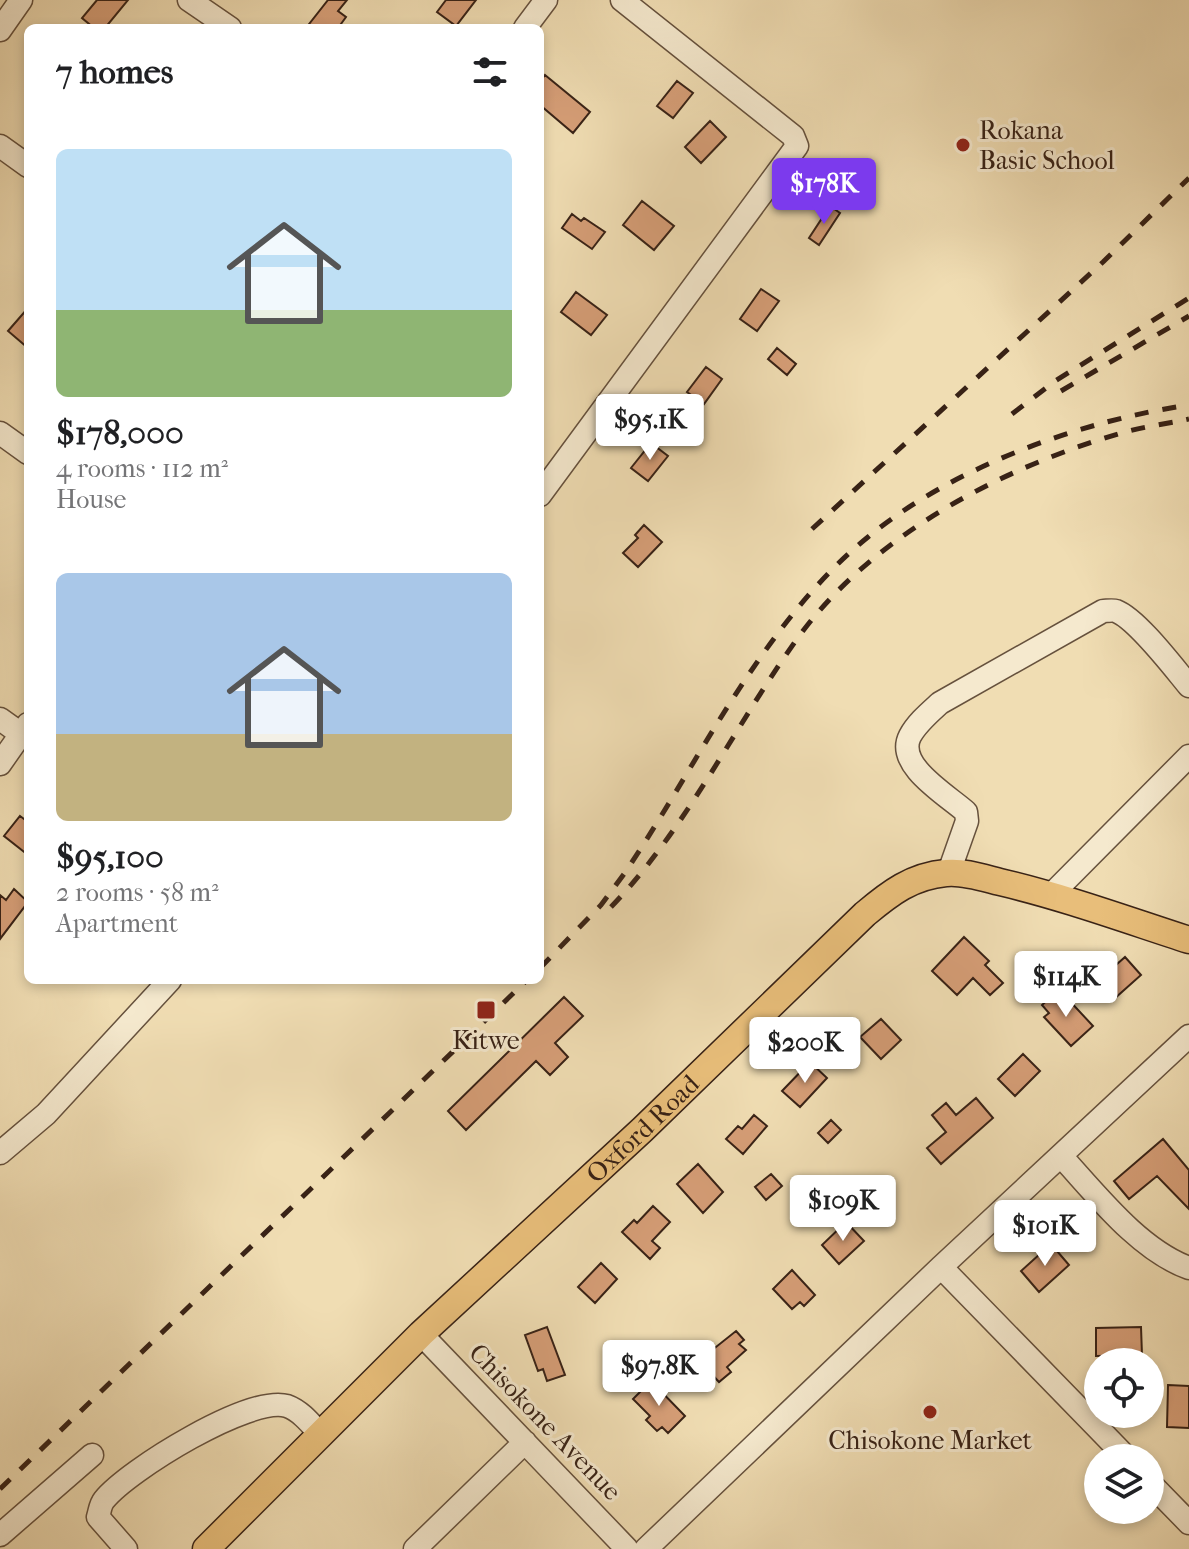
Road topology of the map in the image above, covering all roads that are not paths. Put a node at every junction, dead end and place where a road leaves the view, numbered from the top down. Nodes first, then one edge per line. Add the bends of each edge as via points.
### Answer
1 (21, 0) edge
2 (189, 0) edge
3 (546, 0) edge
4 (622, 0) edge
5 (224, 24) edge
6 (528, 24) edge
7 (0, 30) edge
8 (0, 146) edge
9 (24, 163) edge
10 (0, 433) edge
11 (24, 450) edge
12 (544, 490) edge
13 (1189, 686) edge
14 (0, 719) edge
15 (24, 729) edge
16 (24, 730) edge
17 (1189, 756) edge
18 (0, 764) edge
19 (949, 872) junction
20 (1051, 895) junction
21 (1189, 940) edge
22 (166, 984) edge
23 (1189, 1036) edge
24 (0, 1153) edge
25 (1061, 1156) junction
26 (941, 1267) junction
27 (1189, 1268) edge
28 (421, 1334) junction
29 (320, 1434) junction
30 (525, 1442) junction
31 (1113, 1444) edge
32 (92, 1455) dead end
33 (1164, 1497) edge
34 (1189, 1523) edge
35 (0, 1535) edge
36 (126, 1549) edge
37 (206, 1549) edge
38 (415, 1549) edge
39 (627, 1549) edge
40 (646, 1549) edge

1 - 7 street
2 - 5 street
3 - 6 street
4 - 12 street via 793,136 797,146
8 - 9 street
10 - 11 street
13 - 19 street via 1114,610 1103,611 940,703 908,739 906,754 914,768 966,812
14 - 15 street
16 - 18 street
17 - 20 street
19 - 20 main road, Oxford Road
19 - 28 main road, Oxford Road via 892,890
20 - 21 main road, Oxford Road
22 - 24 street via 46,1114
23 - 25 street
25 - 26 street
25 - 27 street via 1152,1249
26 - 31 street
26 - 40 street
28 - 29 main road, Oxford Road
28 - 30 street, Chisokone Avenue
29 - 36 street via 286,1405 253,1409 177,1444 102,1503 98,1517
29 - 37 main road, Oxford Road
30 - 38 street
30 - 39 street, Chisokone Avenue
32 - 35 street
33 - 34 street

